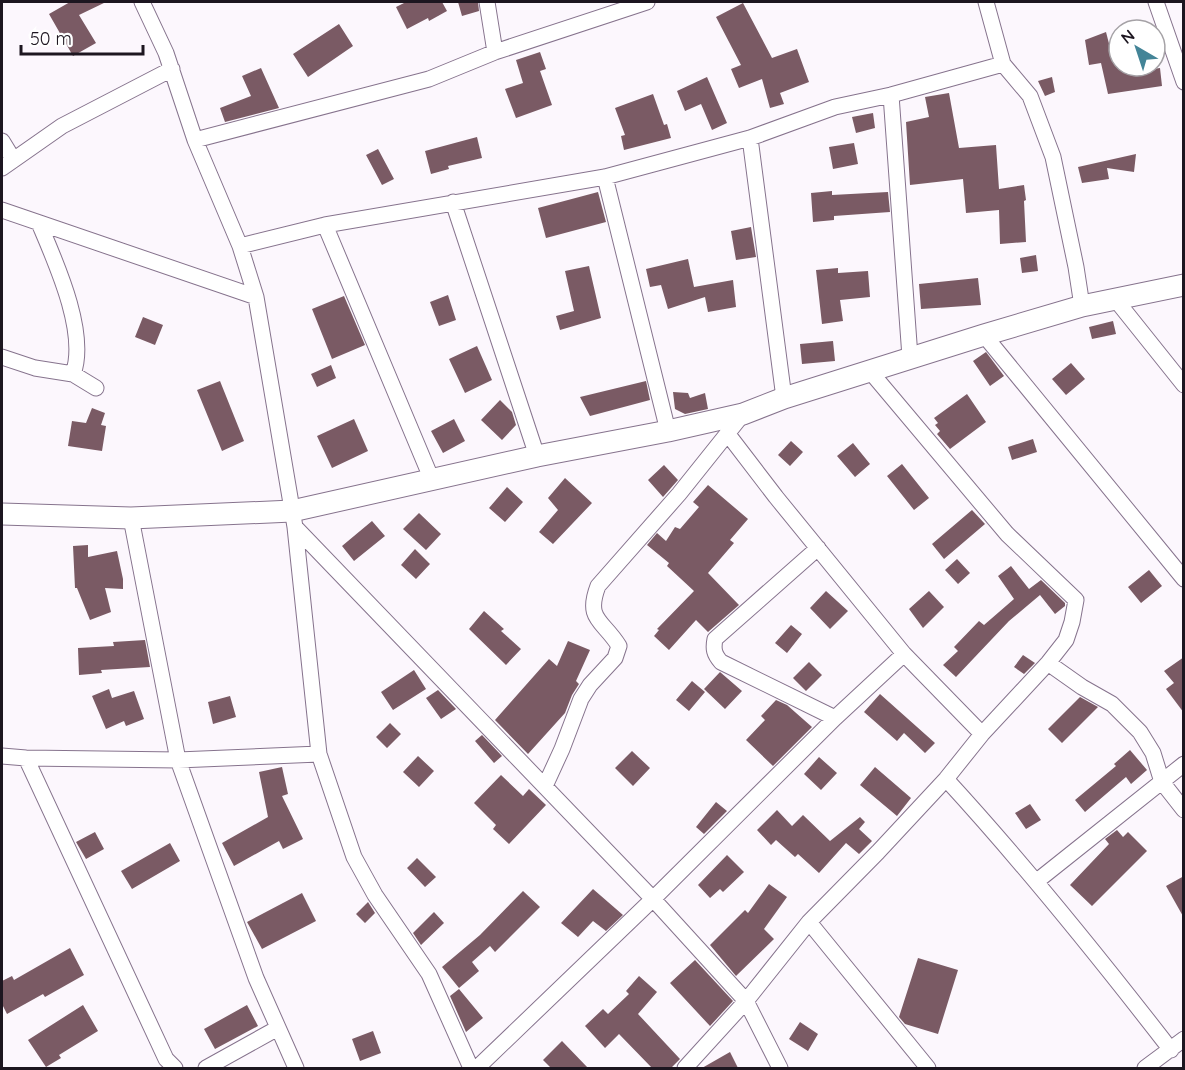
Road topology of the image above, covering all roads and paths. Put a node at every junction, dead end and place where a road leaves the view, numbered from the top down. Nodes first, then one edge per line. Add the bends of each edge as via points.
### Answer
1 (142, 2) edge
2 (487, 2) edge
3 (647, 2) edge
4 (986, 2) edge
5 (1156, 2) edge
6 (495, 52) junction
7 (1003, 64) junction
8 (171, 69) junction
9 (1184, 82) edge
10 (891, 95) junction
11 (750, 138) junction
12 (195, 140) junction
13 (2, 141) edge
14 (7, 163) edge
15 (605, 177) junction
16 (453, 202) junction
17 (2, 210) edge
18 (39, 223) junction
19 (325, 225) junction
20 (240, 246) junction
21 (1184, 285) edge
22 (256, 297) junction
23 (1116, 300) junction
24 (1082, 306) junction
25 (984, 335) junction
26 (2, 357) edge
27 (910, 357) junction
28 (869, 370) junction
29 (73, 375) junction
30 (1184, 385) edge
31 (96, 388) dead end
32 (784, 398) junction
33 (742, 414) junction
34 (668, 431) junction
35 (728, 433) junction
36 (537, 456) junction
37 (432, 480) junction
38 (2, 514) edge
39 (131, 518) junction
40 (294, 519) junction
41 (818, 548) junction
42 (1184, 579) edge
43 (904, 654) junction
44 (1048, 663) junction
45 (835, 718) junction
46 (982, 734) junction
47 (319, 754) junction
48 (2, 756) edge
49 (26, 758) junction
50 (178, 760) junction
51 (1184, 764) edge
52 (946, 779) junction
53 (1162, 782) junction
54 (545, 786) junction
55 (1184, 810) edge
56 (1036, 881) junction
57 (653, 899) junction
58 (809, 922) junction
59 (746, 1001) junction
60 (278, 1028) junction
61 (1184, 1039) edge
62 (1172, 1050) junction
63 (175, 1068) edge
64 (206, 1068) edge
65 (296, 1068) edge
66 (471, 1068) edge
67 (477, 1068) edge
68 (685, 1068) edge
69 (780, 1068) edge
70 (928, 1068) edge
71 (1145, 1068) edge

1 - 8 street
2 - 6 street
3 - 6 street
4 - 7 street
5 - 9 street
6 - 12 street via 429,79
7 - 10 street
7 - 24 street via 1030,96 1053,157
8 - 12 street
8 - 14 street via 62,126
10 - 11 street via 835,107
10 - 27 street
11 - 15 street
11 - 32 street
12 - 20 street
13 - 14 street
15 - 16 street
15 - 34 street
16 - 19 street
16 - 36 street
17 - 18 street
18 - 22 street
18 - 29 street via 67,294 79,350
19 - 20 street
19 - 37 street
20 - 22 street
21 - 23 street
22 - 40 street
23 - 24 street
23 - 30 street
24 - 25 street
25 - 27 street
25 - 42 street
26 - 29 street
27 - 28 street
28 - 32 street
28 - 44 street via 1007,534 1076,600 1066,640
29 - 31 street
32 - 33 street
33 - 34 street
33 - 35 street
34 - 36 street
35 - 41 street
35 - 54 street via 598,586 593,612 619,646 615,658 580,699
36 - 37 street
37 - 40 street
38 - 39 street
39 - 40 street
39 - 50 street
40 - 47 street
40 - 54 street
41 - 43 street
41 - 45 street via 715,639 713,648 721,662
43 - 45 street
43 - 46 street
44 - 46 street
44 - 53 street via 1113,705 1140,732 1153,753
45 - 57 street
46 - 52 street
47 - 50 street
47 - 66 street via 354,857 429,974
48 - 49 street
49 - 50 street
49 - 63 street via 166,1059
50 - 60 street via 256,978
51 - 53 street
52 - 56 street
52 - 58 street
53 - 55 street
53 - 56 street
54 - 57 street
56 - 62 street
57 - 59 street
57 - 67 street
58 - 59 street
58 - 70 street
59 - 68 street
59 - 69 street
60 - 64 street
60 - 65 street
61 - 62 street
62 - 71 street

